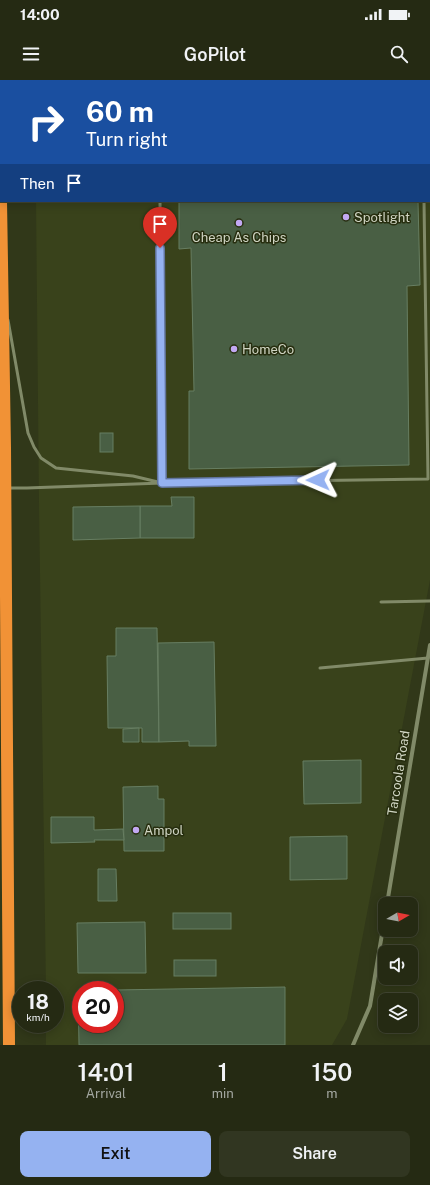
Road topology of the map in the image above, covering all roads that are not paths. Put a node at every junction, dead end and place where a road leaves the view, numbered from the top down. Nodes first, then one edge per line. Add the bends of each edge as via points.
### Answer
1 (1, 202) edge
2 (160, 202) edge
3 (424, 202) edge
4 (3, 286) junction
5 (7, 310) dead end
6 (8, 317) dead end
7 (162, 483) junction
8 (6, 488) junction
9 (430, 601) edge
10 (381, 602) dead end
11 (430, 645) edge
12 (428, 658) junction
13 (320, 668) dead end
14 (388, 897) edge
15 (382, 937) edge
16 (9, 1045) edge
17 (353, 1045) edge

1 - 4 highway
2 - 7 lane
3 - 7 lane via 428,479
4 - 5 lane
4 - 8 highway
6 - 7 lane via 28,433 41,458 56,468 133,476
7 - 8 lane
8 - 16 highway
9 - 10 lane
11 - 12 street, Tarcoola Road
12 - 13 lane
12 - 14 street, Tarcoola Road
15 - 17 street via 370,1006

